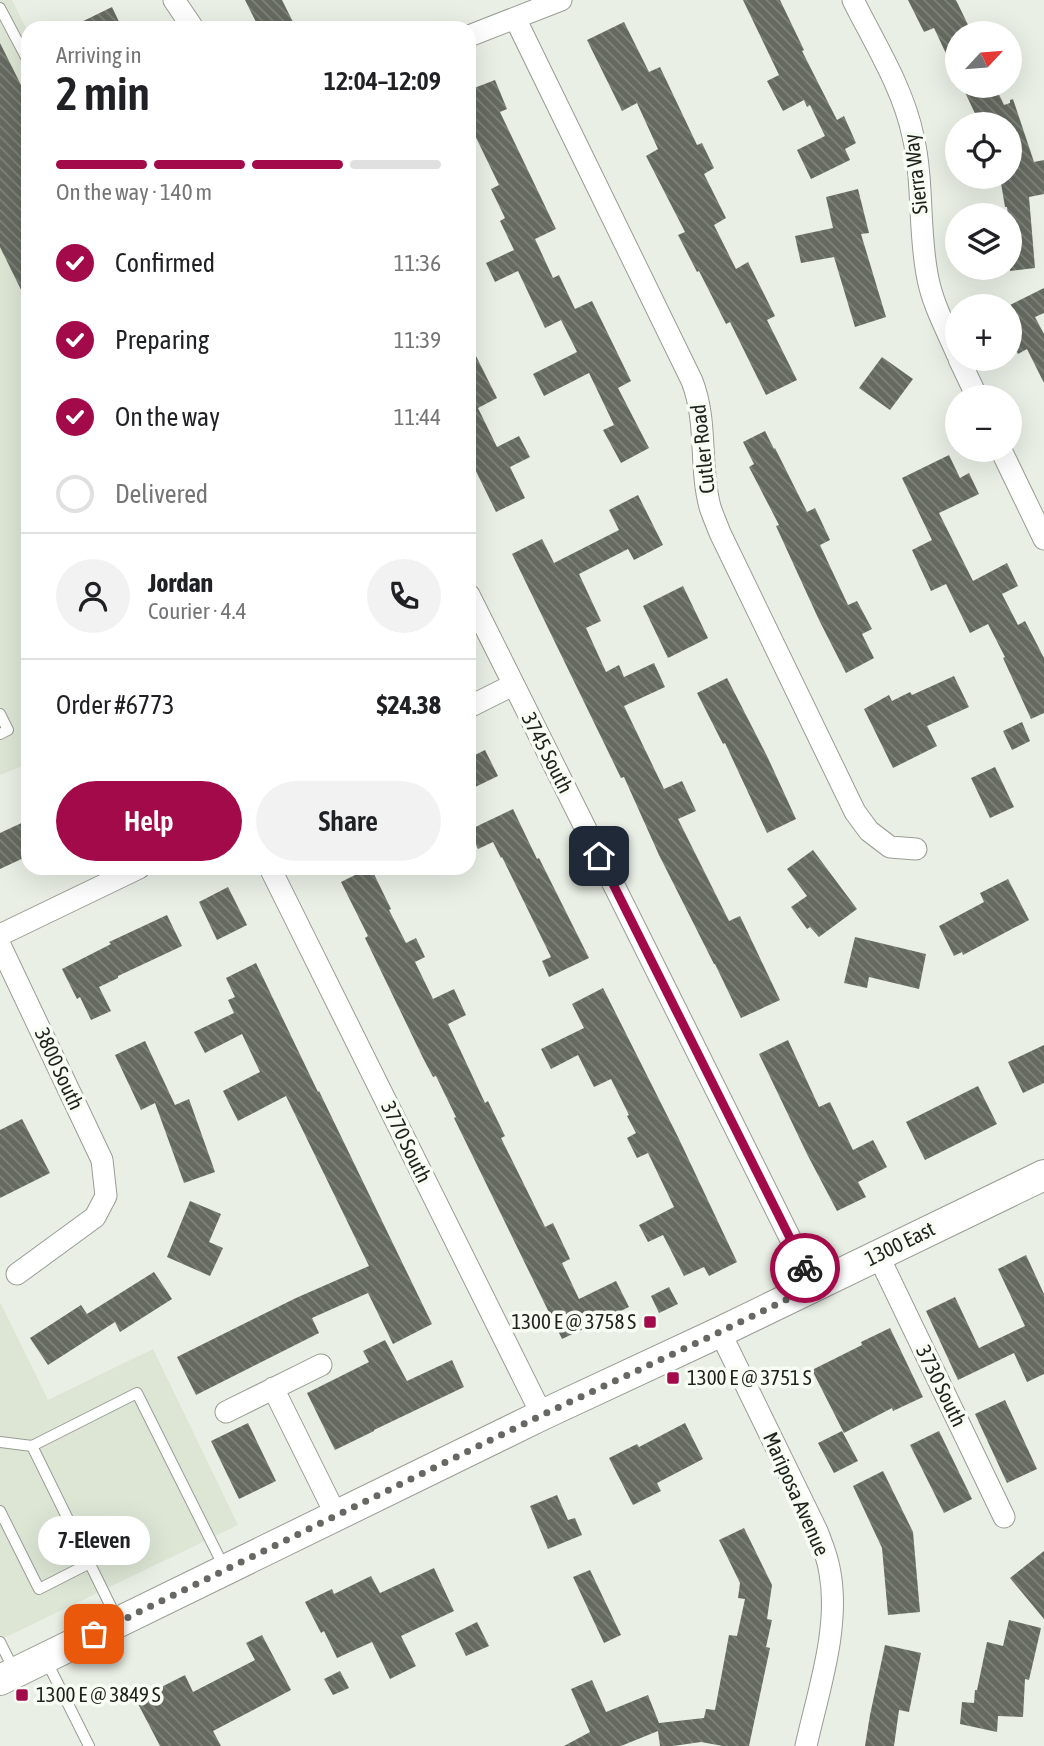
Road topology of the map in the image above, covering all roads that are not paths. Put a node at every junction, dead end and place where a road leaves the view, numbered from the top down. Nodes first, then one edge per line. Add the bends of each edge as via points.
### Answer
1 (174, 0) edge
2 (561, 0) edge
3 (853, 0) edge
4 (0, 8) edge
5 (515, 18) junction
6 (188, 21) edge
7 (476, 33) edge
8 (21, 48) edge
9 (945, 326) edge
10 (1007, 462) edge
11 (1044, 539) edge
12 (476, 609) edge
13 (513, 685) junction
14 (476, 704) edge
15 (0, 713) edge
16 (0, 734) edge
17 (916, 849) dead end
18 (124, 875) edge
19 (274, 875) edge
20 (0, 935) edge
21 (0, 945) edge
22 (1044, 1175) edge
23 (878, 1255) junction
24 (17, 1274) dead end
25 (814, 1286) junction
26 (720, 1332) junction
27 (321, 1365) dead end
28 (273, 1388) junction
29 (226, 1412) dead end
30 (542, 1415) junction
31 (0, 1442) edge
32 (32, 1446) junction
33 (0, 1511) edge
34 (336, 1515) junction
35 (1004, 1517) dead end
36 (90, 1563) junction
37 (225, 1569) junction
38 (118, 1622) junction
39 (0, 1642) edge
40 (45, 1658) junction
41 (8, 1676) edge
42 (89, 1746) edge
43 (806, 1746) edge

1 - 6 street
2 - 5 street
3 - 9 street, Sierra Way via 902,98 913,133 928,282
4 - 8 lane
5 - 7 street
5 - 17 street, Cutler Road via 692,381 699,399 710,506 761,618 855,812 869,831 890,847
10 - 11 street
12 - 13 street, 3745 South
13 - 14 street
13 - 25 street, 3745 South
15 - 16 lane via 8,730
18 - 20 street
19 - 30 street, 3770 South
21 - 24 street, 3800 South via 102,1160 106,1196 95,1217
22 - 23 main road, 1300 East
23 - 25 main road, 1300 East
23 - 35 street, 3730 South
25 - 26 main road, 1300 East
26 - 30 main road, 1300 East
26 - 43 street, Mariposa Avenue via 817,1531 830,1573 833,1620
27 - 28 street
28 - 29 street
28 - 34 street
30 - 34 main road, 1300 East
31 - 32 lane
32 - 36 lane
32 - 37 lane via 137,1393
33 - 36 lane via 39,1589
34 - 37 main road, 1300 East
36 - 38 lane
37 - 38 main road, 1300 East
38 - 40 main road, 1300 East
39 - 41 lane
40 - 41 main road, 1300 East
40 - 42 lane

